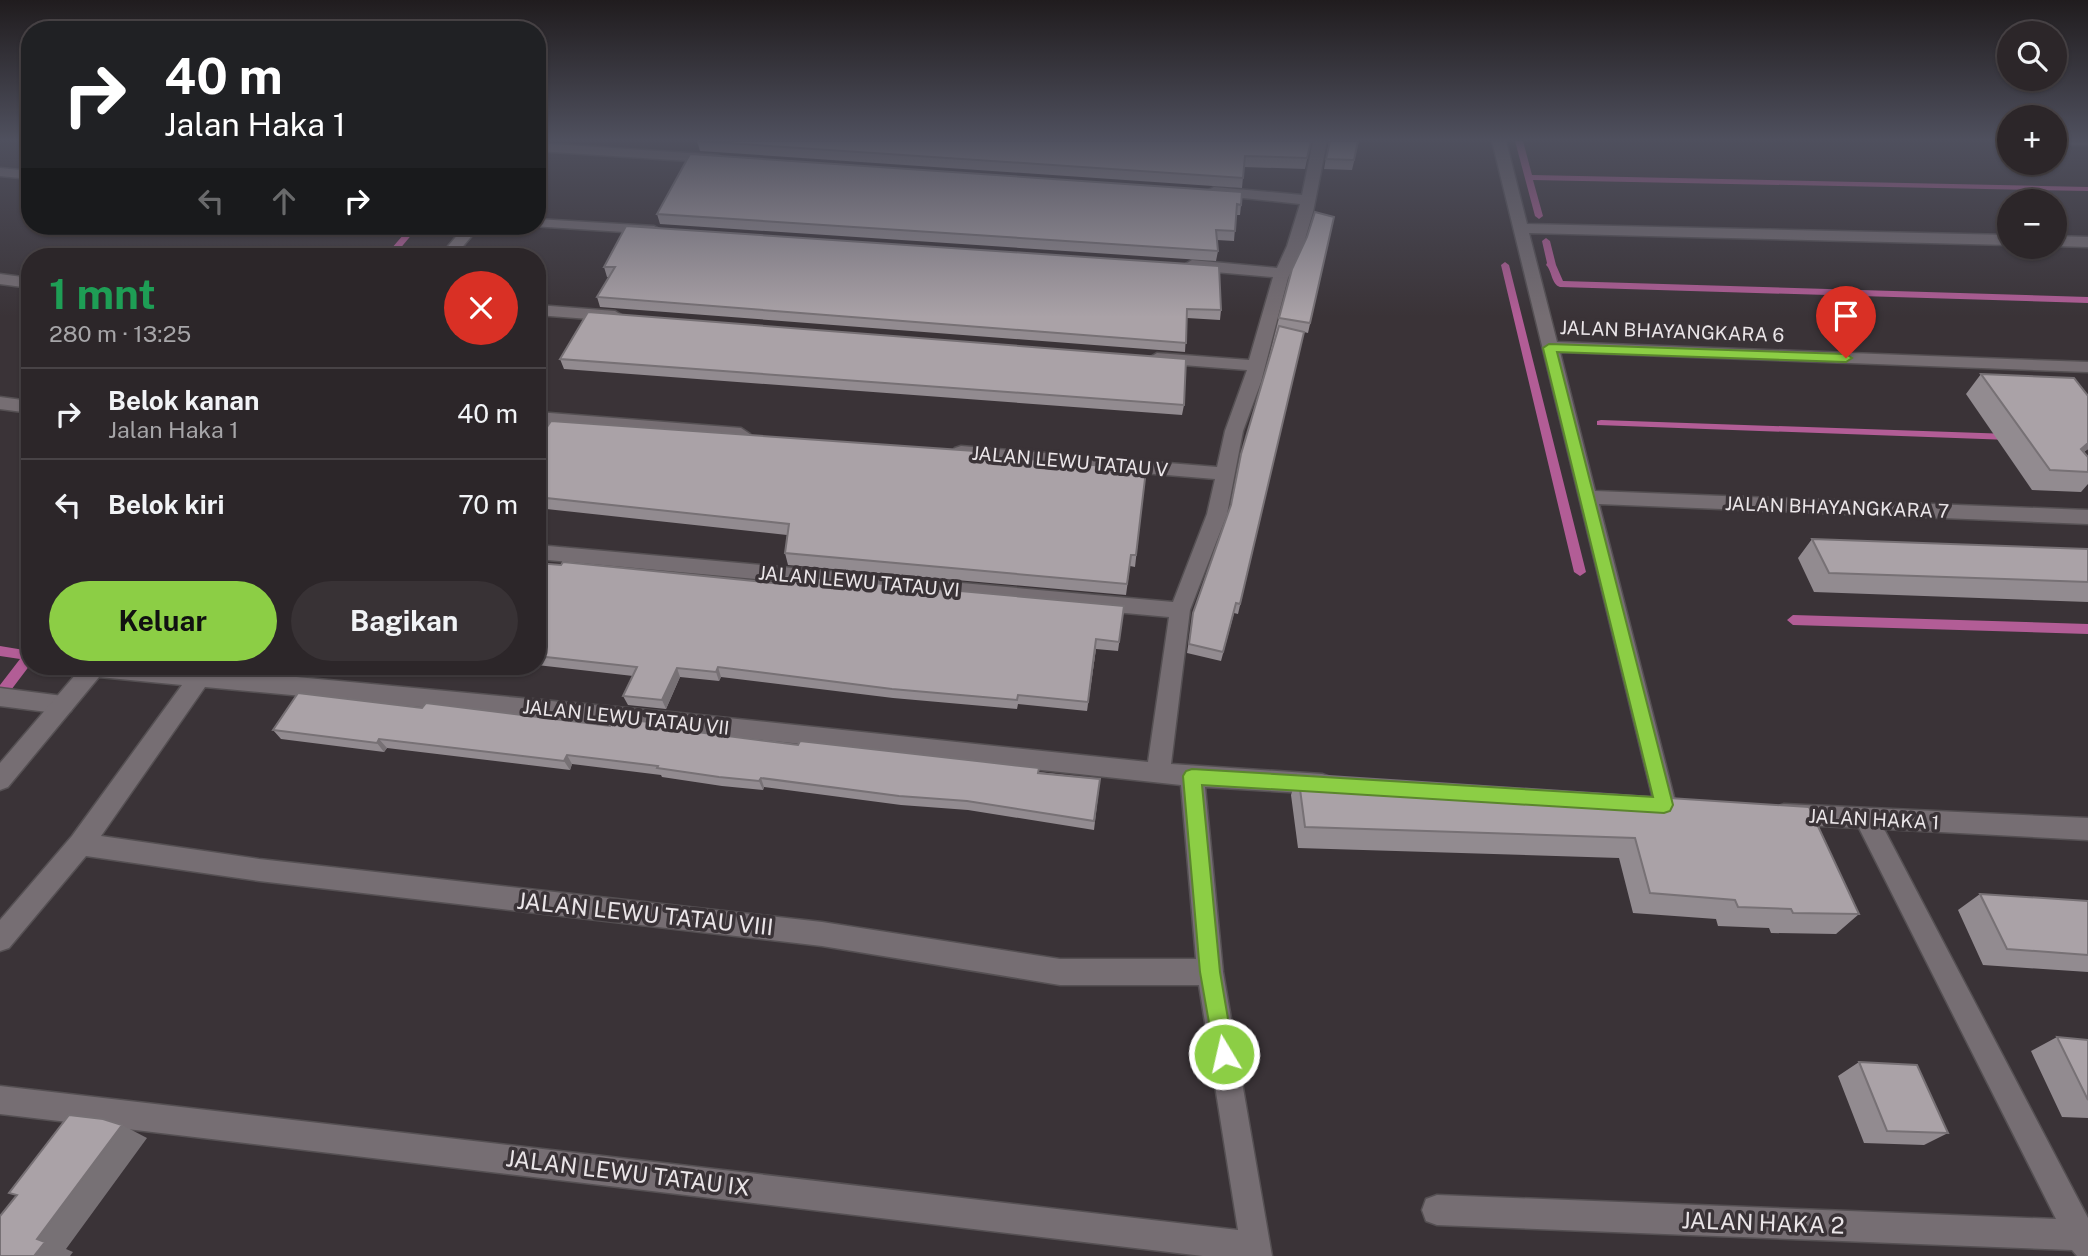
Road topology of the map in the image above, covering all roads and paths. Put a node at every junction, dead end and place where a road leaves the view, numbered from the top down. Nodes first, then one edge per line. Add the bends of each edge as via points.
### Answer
1 (1303, 200) edge
2 (1307, 200) joint
3 (1514, 200) edge
4 (546, 224) edge
5 (1522, 228) junction
6 (671, 231) edge
7 (1997, 240) edge
8 (2067, 242) edge
9 (2088, 242) edge
10 (1172, 264) edge
11 (1283, 273) junction
12 (0, 279) edge
13 (21, 282) edge
14 (546, 311) edge
15 (631, 317) edge
16 (1549, 348) junction
17 (1134, 357) edge
18 (1256, 366) junction
19 (2088, 367) edge
20 (0, 403) edge
21 (21, 406) edge
22 (546, 419) edge
23 (763, 436) edge
24 (940, 451) edge
25 (1227, 474) junction
26 (1587, 496) junction
27 (2088, 517) edge
28 (546, 553) edge
29 (1180, 610) junction
30 (88, 675) edge
31 (179, 675) edge
32 (200, 677) junction
33 (11, 698) edge
34 (63, 705) junction
35 (1158, 772) junction
36 (1192, 776) junction
37 (0, 780) edge
38 (1345, 786) edge
39 (1636, 803) edge
40 (1664, 805) junction
41 (1691, 807) edge
42 (1759, 812) edge
43 (1867, 820) junction
44 (2088, 829) edge
45 (81, 844) junction
46 (0, 939) edge
47 (1210, 972) junction
48 (0, 1100) edge
49 (1437, 1210) dead end
50 (2086, 1240) edge
51 (1256, 1252) edge

1 - 2 street
2 - 11 street
3 - 5 street
4 - 6 street
5 - 7 street
5 - 16 street
8 - 9 street
10 - 11 street
11 - 18 street
12 - 13 street
14 - 15 street
16 - 19 street, JALAN BHAYANGKARA 6
16 - 26 street
17 - 18 street
18 - 25 street via 1234,431
20 - 21 street
22 - 23 street
24 - 25 street, JALAN LEWU TATAU V
25 - 29 street via 1217,514
26 - 27 street, JALAN BHAYANGKARA 7
26 - 40 street
28 - 29 street, JALAN LEWU TATAU VI
29 - 35 street
30 - 34 street
31 - 32 street, JALAN LEWU TATAU VII
32 - 35 street, JALAN LEWU TATAU VII
32 - 45 street
33 - 34 street
34 - 37 street
35 - 36 street
36 - 38 street
36 - 47 street
39 - 40 street
40 - 41 street
42 - 43 street, JALAN HAKA 1
43 - 44 street, JALAN HAKA 1
43 - 50 street
45 - 46 street
45 - 47 street, JALAN LEWU TATAU VIII via 259,870 822,934 1060,972
47 - 51 street
48 - 51 street, JALAN LEWU TATAU IX
49 - 50 street, JALAN HAKA 2

